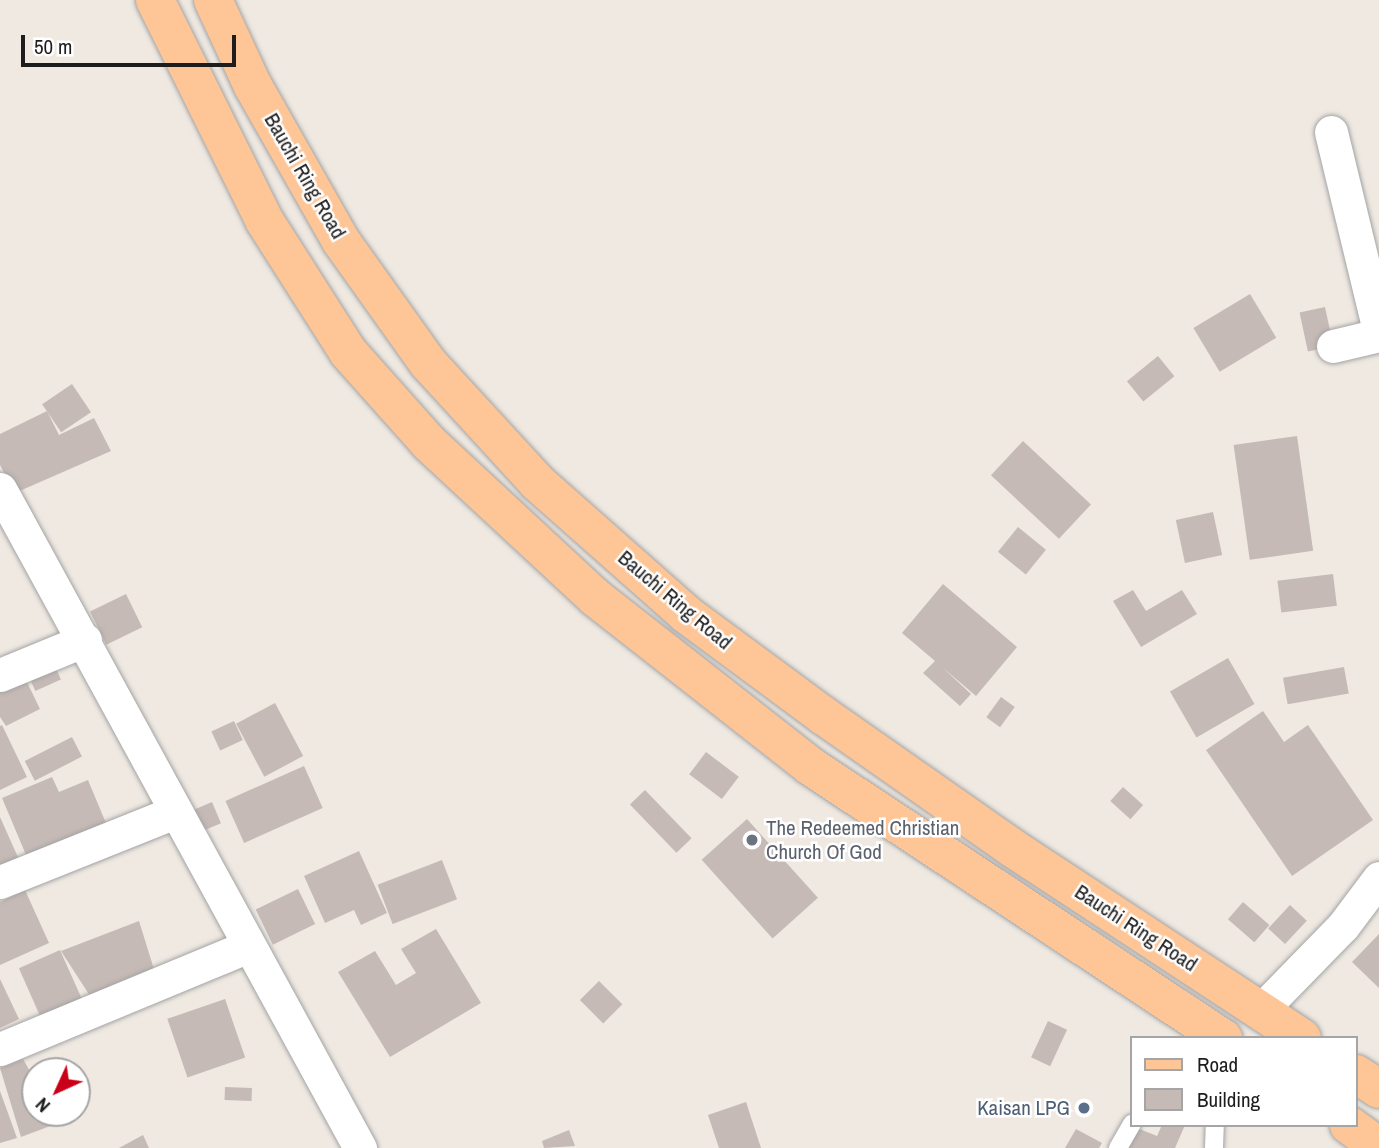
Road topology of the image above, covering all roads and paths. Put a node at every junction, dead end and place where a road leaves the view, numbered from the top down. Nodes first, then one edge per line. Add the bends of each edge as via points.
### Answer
1 (155, 0) edge
2 (214, 0) edge
3 (1331, 132) dead end
4 (1379, 330) edge
5 (1379, 335) edge
6 (1334, 346) dead end
7 (0, 489) edge
8 (85, 640) junction
9 (0, 675) edge
10 (175, 812) junction
11 (1379, 878) edge
12 (0, 882) edge
13 (249, 946) junction
14 (1261, 1010) junction
15 (1200, 1032) edge
16 (1299, 1036) edge
17 (0, 1049) edge
18 (1358, 1075) edge
19 (1379, 1089) edge
20 (1130, 1127) edge
21 (1215, 1127) edge
22 (1352, 1127) edge
23 (1379, 1147) edge
24 (360, 1148) edge
25 (1118, 1148) edge
26 (1214, 1148) edge

1 - 15 main road, Bauchi Ring Road via 264,220 348,352 429,443 596,598 810,766
2 - 14 main road, Bauchi Ring Road via 253,86 341,241 428,363 537,482 686,614 824,716 1011,847
3 - 4 street
5 - 6 street
7 - 8 street
8 - 9 street
8 - 10 street
10 - 12 street
10 - 13 street
11 - 14 street via 1343,926
13 - 17 street
13 - 24 street
14 - 16 main road, Bauchi Ring Road
18 - 19 main road
20 - 25 lane
21 - 26 lane
22 - 23 main road

